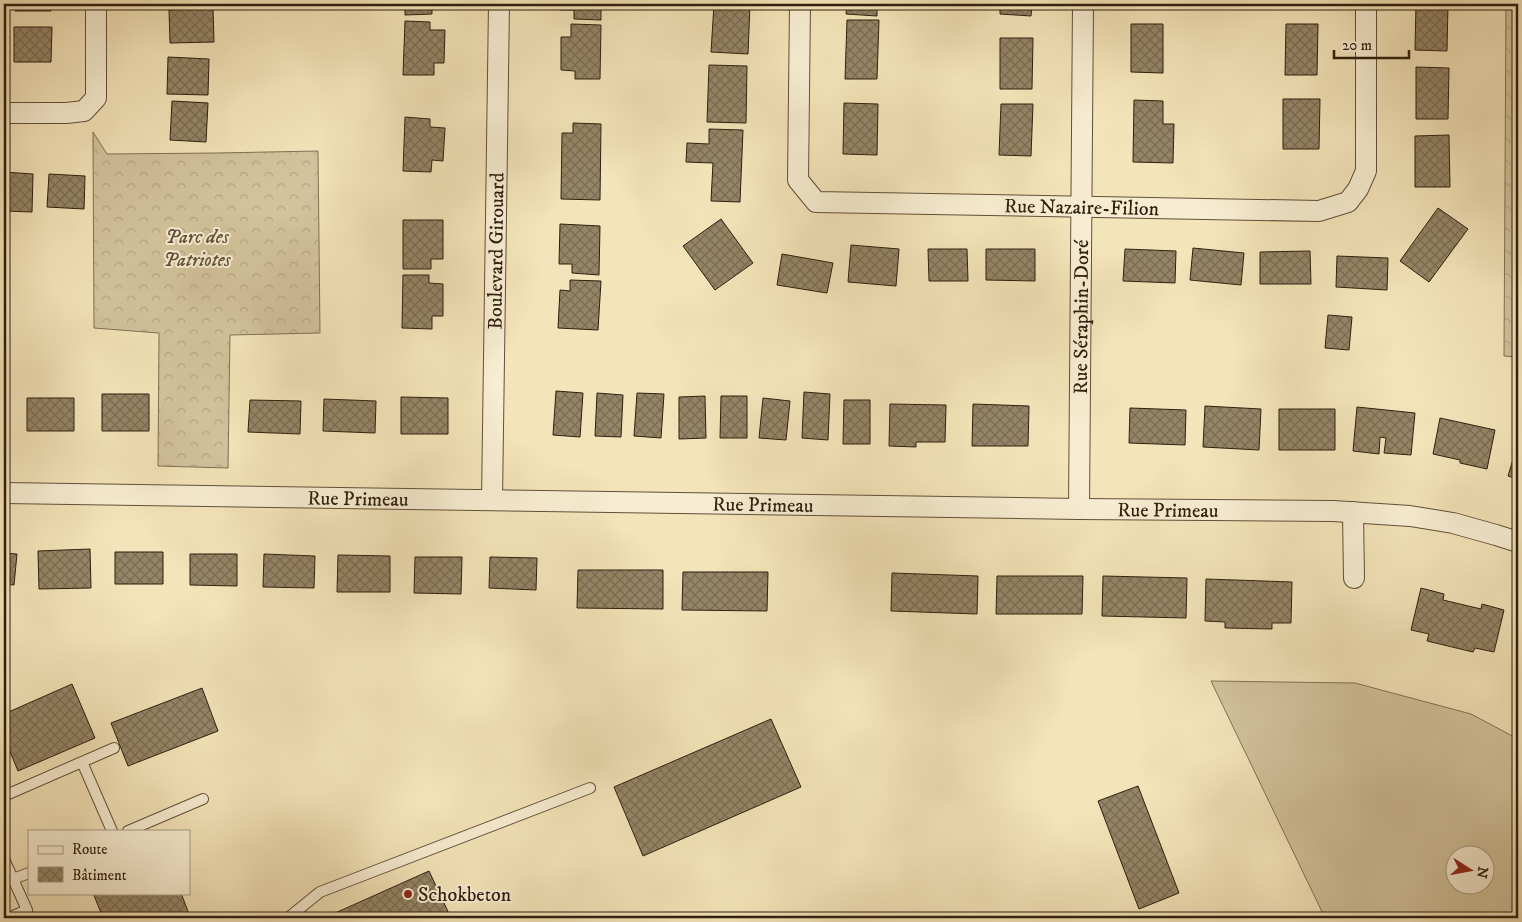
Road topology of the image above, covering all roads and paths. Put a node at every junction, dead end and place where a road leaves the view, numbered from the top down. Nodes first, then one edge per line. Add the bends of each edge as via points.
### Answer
1 (96, 4) edge
2 (499, 4) edge
3 (800, 4) edge
4 (1083, 4) edge
5 (1366, 4) edge
6 (4, 113) edge
7 (1081, 208) junction
8 (4, 494) edge
9 (492, 500) junction
10 (1079, 509) junction
11 (1353, 512) junction
12 (1518, 542) edge
13 (1354, 578) dead end
14 (114, 748) dead end
15 (82, 762) junction
16 (590, 788) dead end
17 (4, 796) edge
18 (203, 799) dead end
19 (112, 830) edge
20 (130, 830) edge
21 (4, 859) edge
22 (28, 873) edge
23 (13, 880) junction
24 (8, 918) edge
25 (288, 918) edge

1 - 6 street via 96,98 84,111
2 - 9 street, Boulevard Girouard
3 - 7 street, Rue Nazaire-Filion via 798,180 816,202
4 - 7 street, Rue Séraphin-Doré
5 - 7 street, Rue Nazaire-Filion via 1366,171 1348,202 1319,211
7 - 10 street, Rue Séraphin-Doré
8 - 9 street, Rue Primeau
9 - 10 street, Rue Primeau
10 - 11 street, Rue Primeau
11 - 12 street, Rue Primeau via 1452,523
11 - 13 street
14 - 15 lane
15 - 17 lane
15 - 19 lane
16 - 25 lane via 320,892
18 - 20 lane
21 - 23 lane
22 - 23 lane
23 - 24 lane via 27,910

